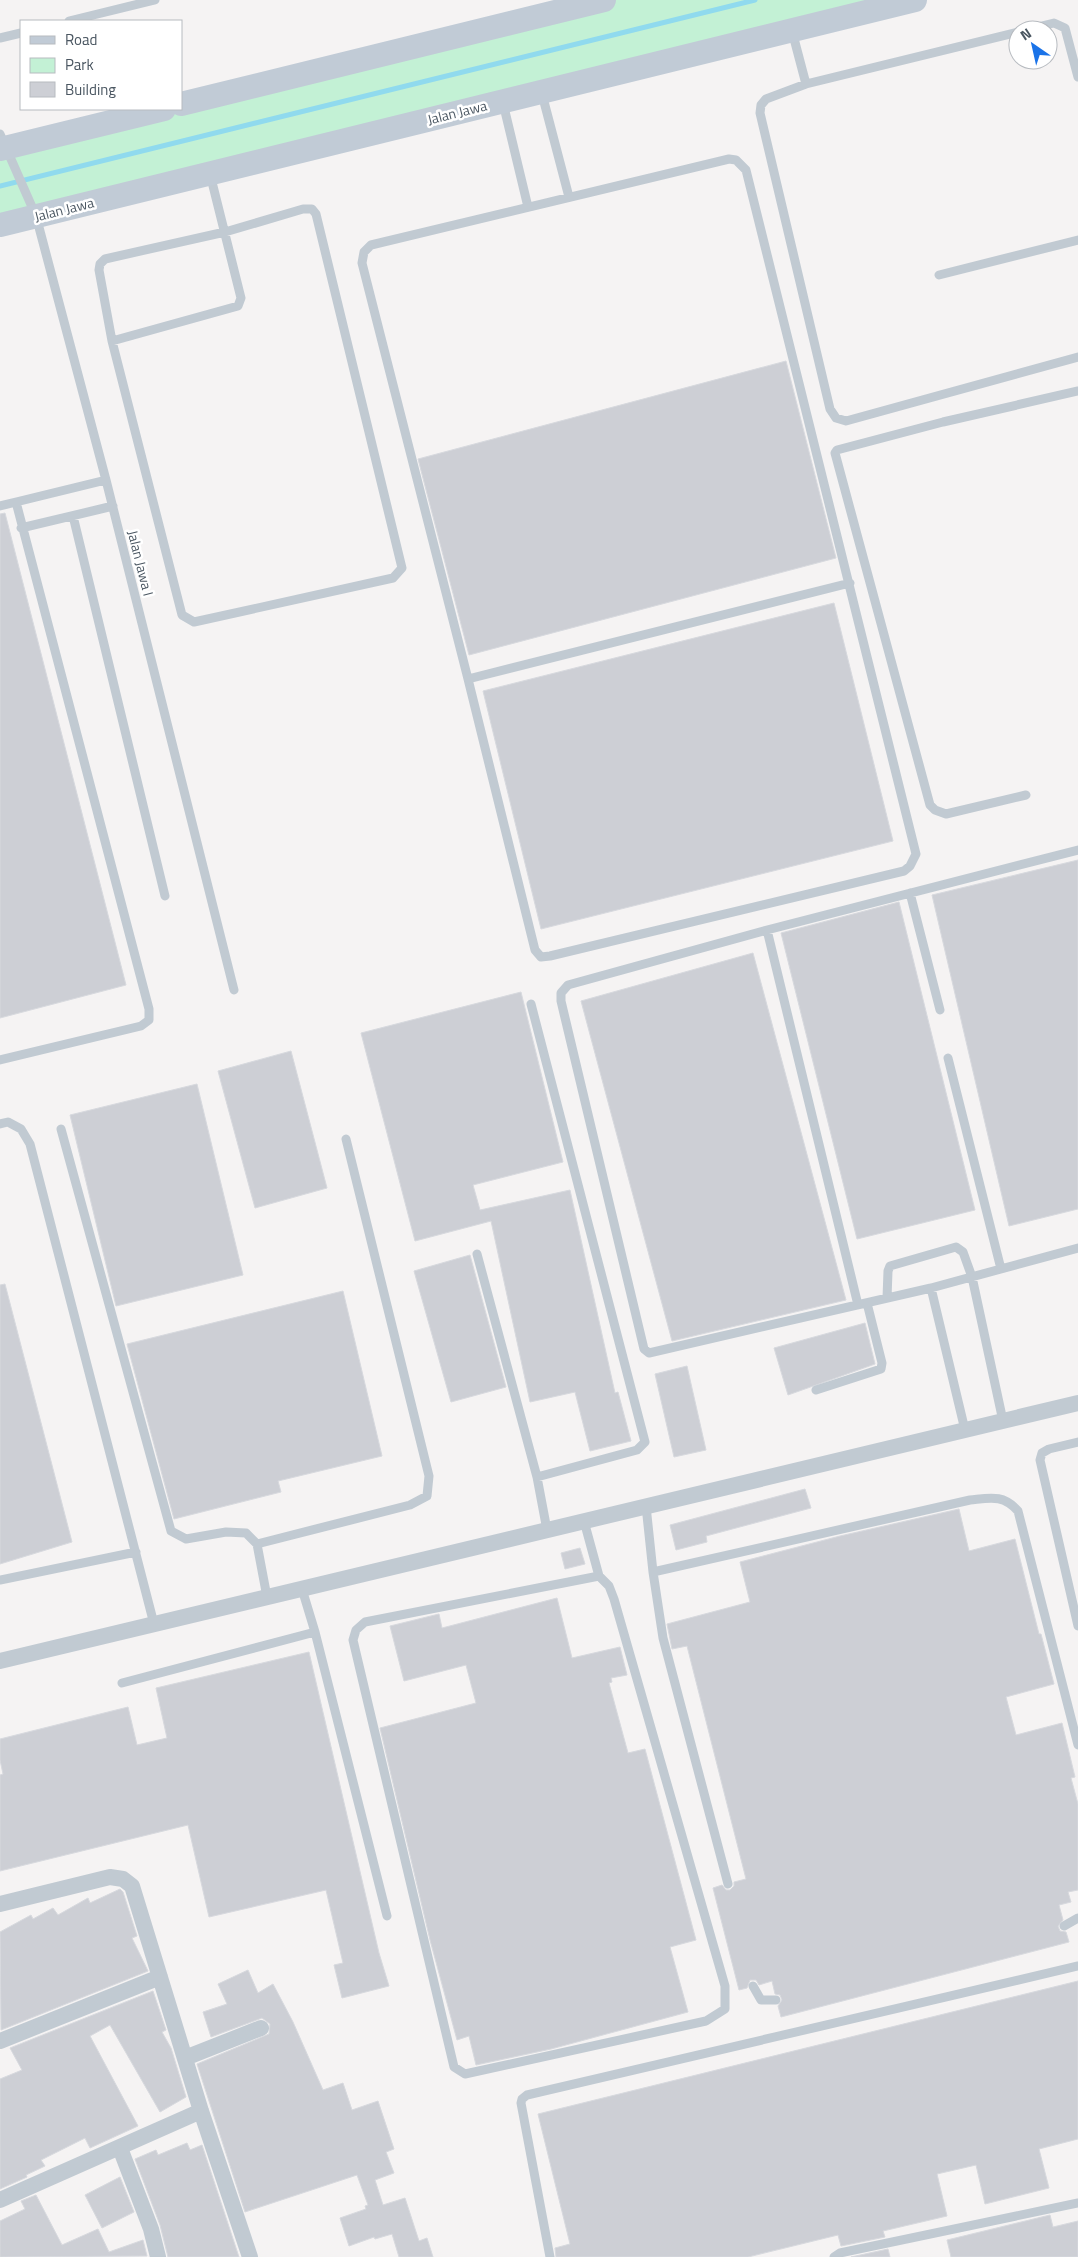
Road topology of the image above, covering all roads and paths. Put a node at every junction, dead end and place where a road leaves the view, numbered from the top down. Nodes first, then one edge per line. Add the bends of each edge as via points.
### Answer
1 (155, 0) edge
2 (604, 0) edge
3 (915, 0) edge
4 (73, 20) edge
5 (1058, 25) edge
6 (792, 30) junction
7 (20, 33) edge
8 (1008, 34) edge
9 (0, 38) edge
10 (1078, 77) edge
11 (806, 84) junction
12 (541, 92) junction
13 (503, 101) junction
14 (182, 104) edge
15 (160, 110) edge
16 (4, 148) edge
17 (210, 173) junction
18 (569, 197) junction
19 (528, 207) junction
20 (31, 208) junction
21 (0, 225) edge
22 (225, 232) junction
23 (1078, 240) edge
24 (939, 275) dead end
25 (112, 341) junction
26 (1078, 357) edge
27 (1078, 391) edge
28 (106, 480) junction
29 (16, 502) junction
30 (0, 506) edge
31 (113, 506) junction
32 (72, 516) junction
33 (21, 528) junction
34 (850, 583) junction
35 (468, 679) junction
36 (1026, 795) dead end
37 (1078, 850) edge
38 (910, 893) junction
39 (165, 896) dead end
40 (767, 930) junction
41 (234, 990) dead end
42 (531, 1004) dead end
43 (940, 1010) dead end
44 (948, 1058) dead end
45 (0, 1060) edge
46 (0, 1124) edge
47 (61, 1129) dead end
48 (346, 1139) dead end
49 (1078, 1248) edge
50 (477, 1254) dead end
51 (1001, 1269) junction
52 (972, 1277) junction
53 (931, 1288) junction
54 (887, 1298) junction
55 (862, 1304) junction
56 (816, 1390) dead end
57 (1078, 1403) edge
58 (1003, 1421) junction
59 (965, 1430) junction
60 (1078, 1442) edge
61 (537, 1477) junction
62 (646, 1506) junction
63 (584, 1521) junction
64 (548, 1530) junction
65 (257, 1544) junction
66 (136, 1552) junction
67 (653, 1572) junction
68 (599, 1576) junction
69 (0, 1580) edge
70 (302, 1589) junction
71 (267, 1597) junction
72 (154, 1624) junction
73 (1078, 1626) edge
74 (315, 1632) junction
75 (0, 1661) edge
76 (122, 1683) dead end
77 (1078, 1745) edge
78 (728, 1884) dead end
79 (0, 1904) edge
80 (387, 1916) dead end
81 (1078, 1918) edge
82 (1064, 1926) dead end
83 (1078, 1966) edge
84 (160, 1977) junction
85 (753, 1986) dead end
86 (776, 2000) dead end
87 (262, 2028) dead end
88 (0, 2042) edge
89 (184, 2058) junction
90 (200, 2111) junction
91 (120, 2148) junction
92 (0, 2200) edge
93 (1078, 2203) edge
94 (158, 2257) edge
95 (250, 2257) edge
96 (550, 2257) edge
97 (834, 2257) edge

1 - 4 lane
2 - 14 street
3 - 6 street, Jalan Jawa
5 - 10 lane via 1064,28
6 - 11 lane
6 - 12 street, Jalan Jawa
7 - 9 lane
8 - 11 lane
11 - 26 lane via 766,99 760,113 830,408 836,418 846,421
12 - 13 street, Jalan Jawa
12 - 18 lane
13 - 17 street, Jalan Jawa
13 - 19 lane
15 - 16 street
16 - 20 lane, Jalan Jawa I
17 - 20 street, Jalan Jawa
17 - 22 lane
18 - 19 lane
18 - 34 lane via 729,159 742,165
19 - 35 lane via 371,245 364,252 362,263
20 - 21 street, Jalan Jawa
20 - 28 lane, Jalan Jawa I
22 - 25 lane via 241,298 238,306
22 - 25 lane via 105,260 100,264
22 - 25 lane via 303,209 312,209 316,214 402,568 399,573 393,578 194,622 186,619 182,615
23 - 24 lane
27 - 36 lane via 934,424 835,453 930,805 946,814
28 - 29 lane
28 - 31 lane, Jalan Jawa I
29 - 30 lane
29 - 33 lane
31 - 32 lane
31 - 41 lane, Jalan Jawa I
32 - 33 lane
32 - 39 lane
33 - 45 lane via 150,1009 149,1020 141,1026
34 - 35 lane
34 - 35 lane via 916,854 904,871 541,957 535,950
37 - 38 lane
38 - 40 lane
38 - 43 lane
40 - 55 lane
40 - 55 lane via 568,985 561,993 642,1339 646,1351 656,1352
42 - 61 lane via 645,1442 637,1450
44 - 51 lane
46 - 66 lane via 8,1122 21,1129 30,1144
47 - 65 lane via 171,1531 186,1539 226,1532 246,1533
48 - 65 lane via 429,1476 428,1496 410,1505
49 - 51 lane
50 - 61 lane
51 - 52 lane
52 - 53 lane
52 - 54 lane via 963,1252 956,1247 890,1266
52 - 58 lane
53 - 54 lane
53 - 59 lane
54 - 55 lane
55 - 56 lane via 881,1369
57 - 58 street
58 - 59 street
59 - 62 street
60 - 73 lane via 1049,1449 1042,1453 1040,1460
61 - 64 lane
62 - 63 street
62 - 67 lane
63 - 64 street
63 - 68 lane
64 - 70 street
65 - 71 lane
66 - 69 lane
66 - 72 lane
67 - 77 lane via 970,1500 997,1498 1010,1502 1018,1511
67 - 78 lane via 663,1638
68 - 68 lane via 614,1599 725,1986 725,2009 706,2021 465,2074 454,2067 352,1640 364,1622
70 - 71 street
70 - 74 lane
71 - 72 street
72 - 75 street
74 - 76 lane
74 - 80 lane
79 - 84 street via 110,1878 123,1879 132,1886
81 - 82 lane
83 - 96 lane via 527,2095 521,2103
84 - 88 street
84 - 89 street
85 - 86 lane via 761,2000
87 - 89 street
89 - 90 street
90 - 91 street
90 - 95 street
91 - 92 street
91 - 94 street via 151,2229
93 - 97 lane via 840,2253

